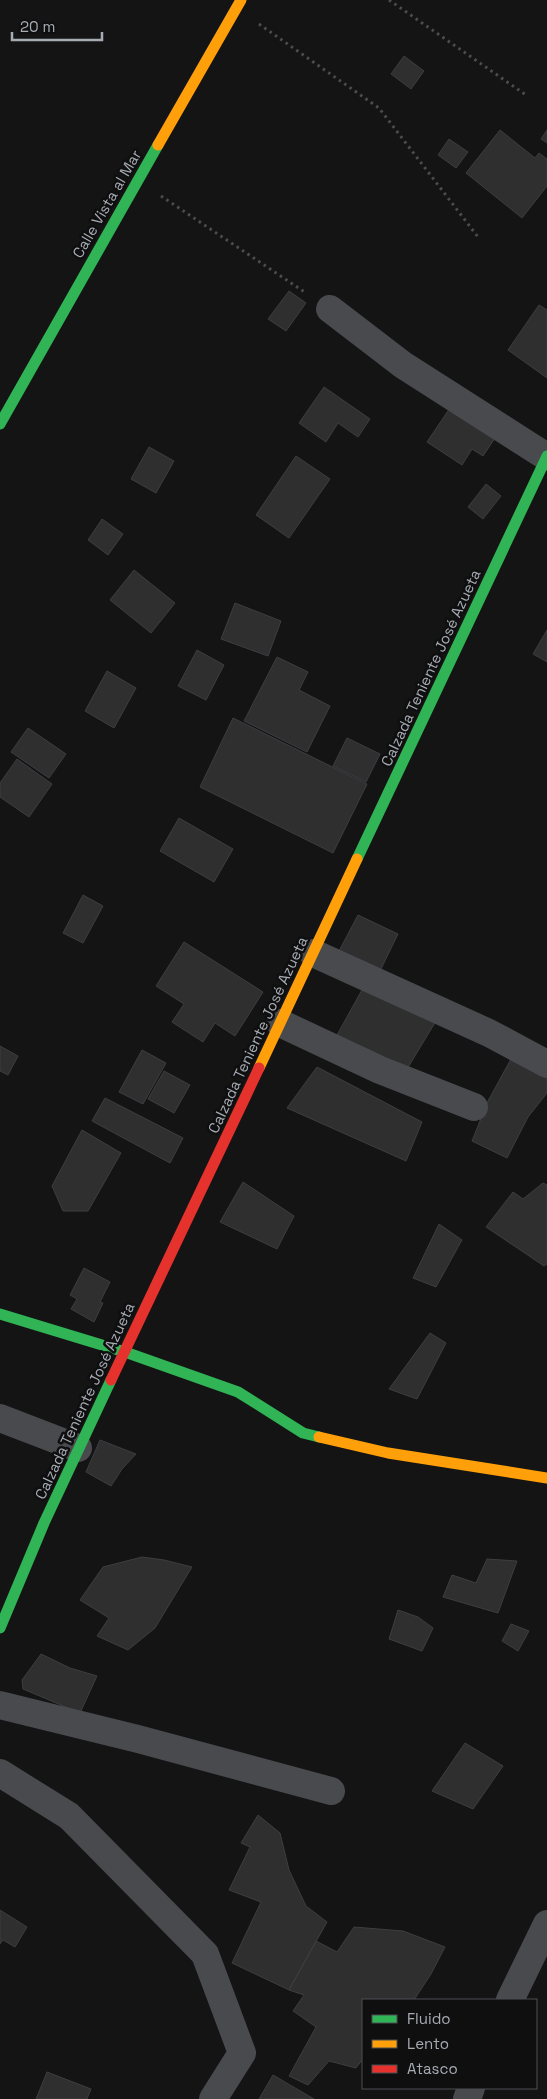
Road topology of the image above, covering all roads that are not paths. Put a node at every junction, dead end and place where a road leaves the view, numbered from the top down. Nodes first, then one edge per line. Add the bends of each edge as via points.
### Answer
1 (238, 4) edge
2 (330, 309) road end
3 (0, 424) edge
4 (547, 456) edge
5 (313, 953) junction
6 (280, 1023) junction
7 (547, 1064) edge
8 (474, 1107) dead end
9 (0, 1314) edge
10 (125, 1352) junction
11 (0, 1418) edge
12 (78, 1448) junction
13 (547, 1478) edge
14 (0, 1628) edge
15 (0, 1705) edge
16 (0, 1773) edge
17 (331, 1791) dead end
18 (547, 1924) edge
19 (510, 1999) edge
20 (213, 2099) edge

1 - 3 main road, Calle Vista al Mar
2 - 4 street via 403,365
4 - 5 main road, Calzada Teniente José Azueta
5 - 6 main road, Calzada Teniente José Azueta
5 - 7 street via 489,1033
6 - 8 street via 380,1070
6 - 10 main road, Calzada Teniente José Azueta
9 - 10 main road
10 - 12 main road, Calzada Teniente José Azueta
10 - 13 main road via 238,1392 303,1433 388,1453
11 - 12 street
12 - 14 main road, Calzada Teniente José Azueta via 28,1557
15 - 17 street
16 - 20 street via 69,1816 205,1954 242,2053
18 - 19 street

